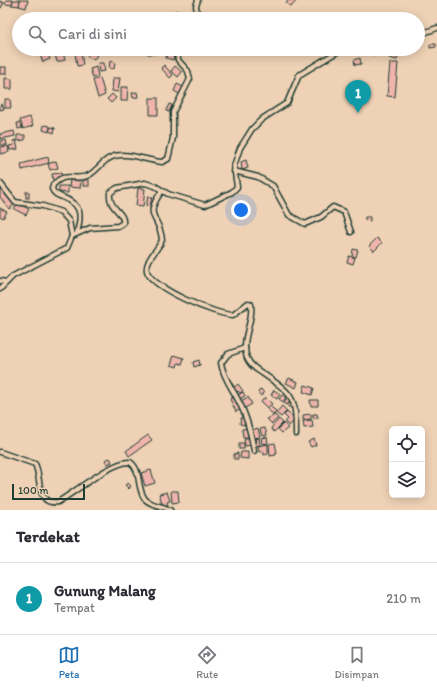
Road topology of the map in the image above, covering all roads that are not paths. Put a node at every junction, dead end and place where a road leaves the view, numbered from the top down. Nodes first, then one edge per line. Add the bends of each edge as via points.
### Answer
1 (198, 0) edge
2 (197, 12) edge
3 (437, 28) edge
4 (425, 32) edge
5 (177, 56) edge
6 (331, 56) edge
7 (234, 171) junction
8 (0, 183) edge
9 (162, 191) junction
10 (351, 232) dead end
11 (77, 233) junction
12 (72, 236) junction
13 (0, 281) edge
14 (7, 282) junction
15 (0, 289) edge
16 (245, 348) junction
17 (296, 434) dead end
18 (254, 451) dead end
19 (0, 452) edge
20 (170, 510) edge

1 - 2 street
3 - 4 street
5 - 11 street via 188,71 190,79 173,112 173,138 168,159 162,162 115,155 89,175 66,176 53,185 53,192 74,203 79,210 81,219
6 - 7 street via 299,76 287,103 262,119 252,129 240,148
7 - 9 street via 237,186 235,190 208,204 199,204
7 - 10 street via 258,178 273,186 289,215 305,224 322,218 333,207 344,212
8 - 12 street via 15,202 43,206 63,213
9 - 11 street via 145,183 115,189 110,193 110,200 122,216 123,223 118,226 90,228
9 - 16 street via 152,208 162,240 150,261 147,269 149,274 185,300 214,312 235,315 250,303 252,306
11 - 12 street
12 - 14 street via 67,248 13,276
13 - 14 street
14 - 15 street
16 - 17 street via 251,364 288,391 293,398
16 - 18 street via 228,354 221,363 248,422
19 - 20 street via 35,464 41,491 47,501 53,503 124,462 130,462 136,470 138,484 145,499

